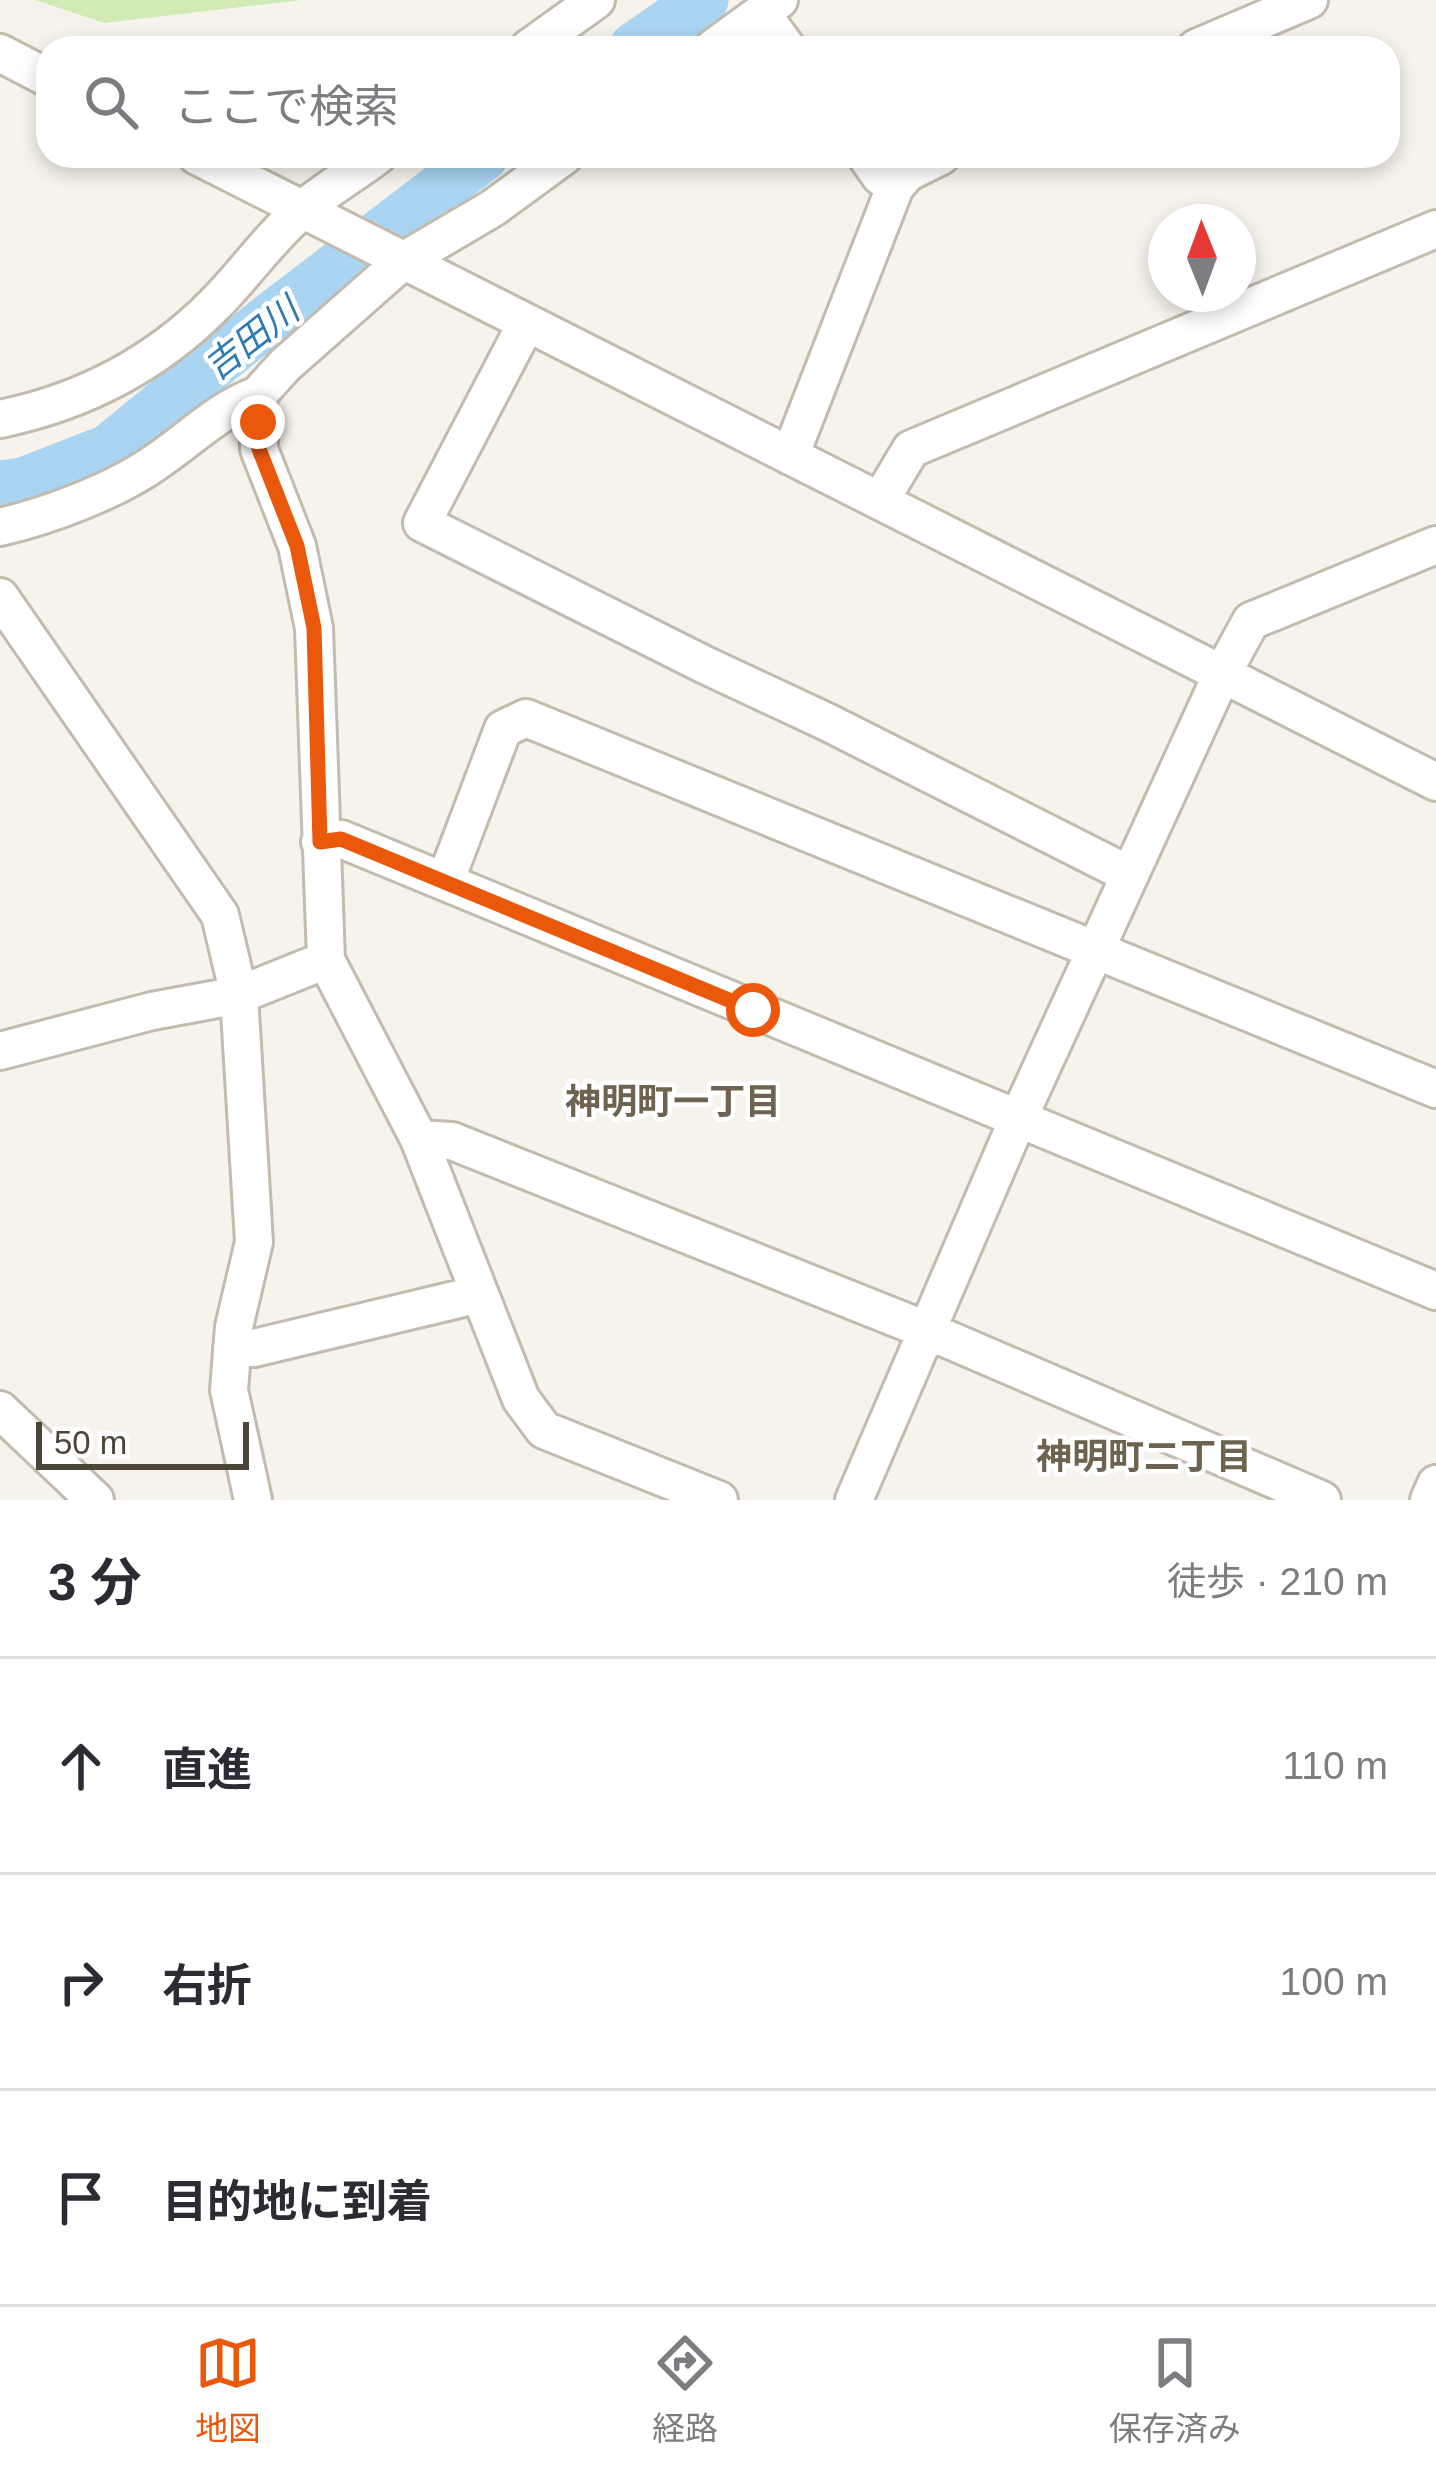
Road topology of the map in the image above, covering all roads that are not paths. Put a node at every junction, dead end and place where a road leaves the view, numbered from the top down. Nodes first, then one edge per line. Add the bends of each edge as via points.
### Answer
1 (596, 0) edge
2 (1309, 0) edge
3 (770, 6) edge
4 (546, 36) edge
5 (729, 36) edge
6 (782, 36) edge
7 (1224, 36) edge
8 (0, 53) edge
9 (36, 72) edge
10 (221, 168) edge
11 (363, 168) edge
12 (548, 168) edge
13 (874, 168) edge
14 (917, 168) edge
15 (895, 187) junction
16 (309, 213) junction
17 (1436, 229) edge
18 (395, 257) junction
19 (526, 324) junction
20 (258, 395) junction
21 (7, 408) edge
22 (790, 456) junction
23 (880, 499) junction
24 (0, 527) edge
25 (1436, 545) edge
26 (6, 617) edge
27 (1222, 674) junction
28 (1436, 782) edge
29 (320, 842) junction
30 (1130, 875) junction
31 (445, 882) junction
32 (1095, 950) junction
33 (326, 960) junction
34 (239, 995) junction
35 (0, 1051) edge
36 (1436, 1089) edge
37 (1018, 1119) junction
38 (418, 1139) junction
39 (479, 1292) junction
40 (1436, 1292) edge
41 (926, 1330) junction
42 (232, 1348) junction
43 (0, 1410) edge
44 (1436, 1484) edge
45 (95, 1500) edge
46 (253, 1500) edge
47 (719, 1500) edge
48 (854, 1500) edge
49 (1322, 1500) edge
50 (1429, 1500) edge

1 - 4 street
2 - 7 street
3 - 5 street
3 - 6 street
8 - 9 street
10 - 16 street
11 - 16 street
12 - 18 street via 493,208
13 - 15 street
14 - 15 street
15 - 22 street
16 - 18 street
16 - 21 street via 155,357 90,392
17 - 23 street via 911,449
18 - 19 street
18 - 20 street
19 - 22 street
19 - 30 street via 422,524
20 - 24 street via 151,466 76,503
20 - 29 street via 259,449 297,546 314,628
22 - 23 street
23 - 27 street
25 - 27 street via 1251,621
26 - 34 street via 220,915
27 - 28 street
27 - 30 street
29 - 31 street via 341,839
29 - 33 street
30 - 32 street
31 - 32 street via 503,729 526,718
31 - 37 street
32 - 36 street
32 - 37 street
33 - 34 street
33 - 38 street
34 - 35 street
34 - 42 street via 254,1242
37 - 40 street
37 - 41 street
38 - 39 street
38 - 41 street via 452,1141
39 - 42 street
39 - 47 street via 521,1399 544,1430
41 - 48 street
41 - 49 street
42 - 46 street via 229,1390
43 - 45 street
44 - 50 street

